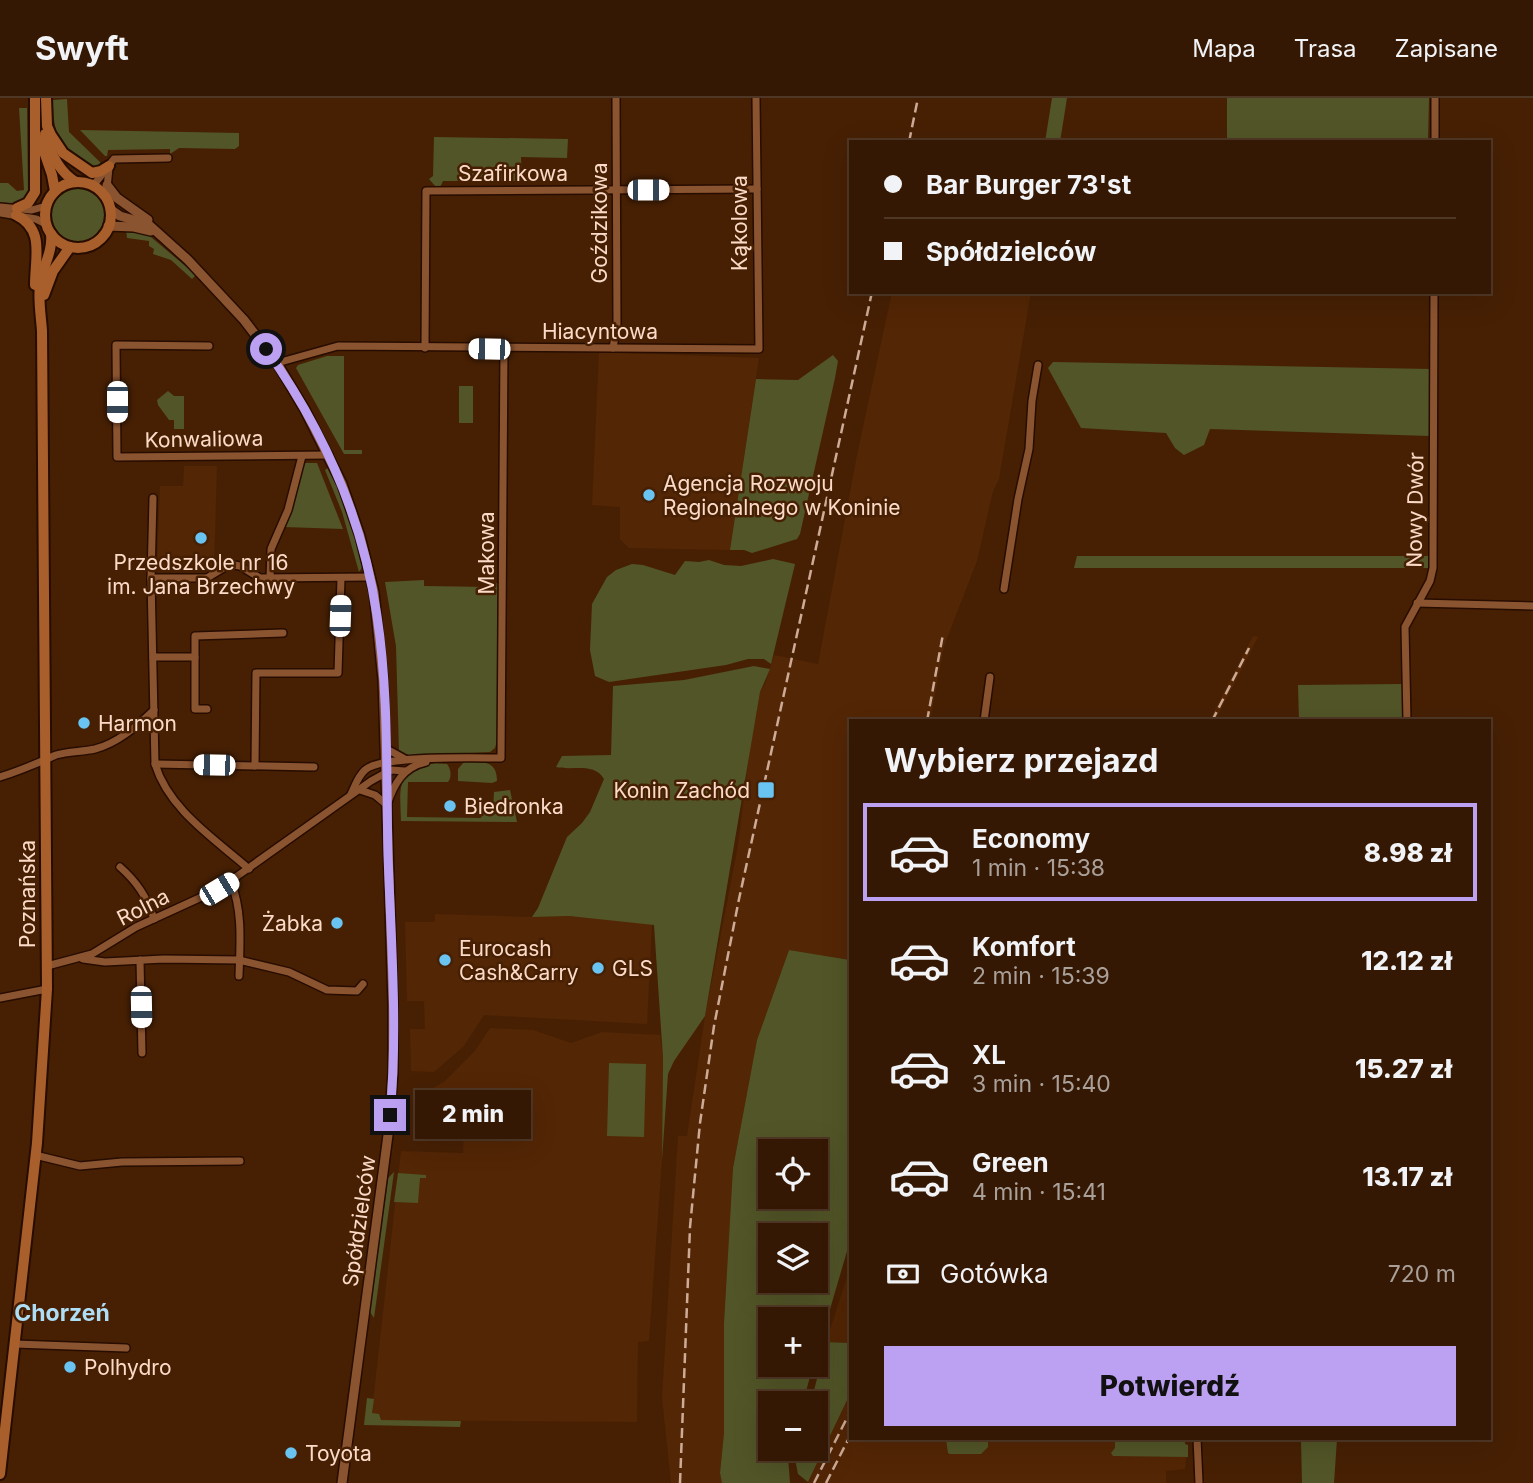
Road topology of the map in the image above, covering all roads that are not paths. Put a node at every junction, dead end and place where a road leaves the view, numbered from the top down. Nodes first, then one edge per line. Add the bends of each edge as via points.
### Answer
1 (35, 98) edge
2 (41, 98) edge
3 (46, 98) edge
4 (616, 98) edge
5 (756, 98) edge
6 (1434, 98) edge
7 (41, 118) junction
8 (1434, 140) edge
9 (168, 158) dead end
10 (109, 166) junction
11 (76, 182) junction
12 (107, 185) junction
13 (93, 186) junction
14 (757, 189) junction
15 (617, 190) junction
16 (55, 191) junction
17 (108, 203) junction
18 (0, 206) edge
19 (46, 206) junction
20 (16, 211) junction
21 (0, 213) edge
22 (108, 226) junction
23 (49, 229) junction
24 (161, 237) junction
25 (70, 247) junction
26 (1434, 294) edge
27 (41, 311) junction
28 (209, 346) dead end
29 (425, 348) junction
30 (613, 348) junction
31 (504, 349) junction
32 (759, 349) joint
33 (277, 363) junction
34 (1038, 365) dead end
35 (329, 454) junction
36 (302, 456) junction
37 (153, 498) dead end
38 (370, 577) junction
39 (152, 578) junction
40 (270, 578) junction
41 (341, 578) junction
42 (1004, 589) dead end
43 (1417, 603) junction
44 (1533, 606) edge
45 (283, 633) dead end
46 (153, 657) junction
47 (195, 657) junction
48 (990, 677) dead end
49 (206, 709) dead end
50 (154, 710) junction
51 (984, 719) edge
52 (1406, 719) edge
53 (385, 748) junction
54 (405, 759) junction
55 (444, 759) junction
56 (46, 762) junction
57 (155, 764) junction
58 (256, 766) junction
59 (314, 767) dead end
60 (386, 768) junction
61 (405, 771) junction
62 (0, 777) edge
63 (360, 790) junction
64 (351, 794) junction
65 (387, 805) junction
66 (120, 867) dead end
67 (249, 869) junction
68 (231, 881) junction
69 (154, 919) junction
70 (82, 958) junction
71 (140, 960) junction
72 (239, 960) junction
73 (47, 965) junction
74 (239, 976) dead end
75 (363, 984) dead end
76 (47, 989) junction
77 (0, 998) edge
78 (142, 1053) dead end
79 (35, 1155) junction
80 (240, 1161) dead end
81 (15, 1345) junction
82 (126, 1348) dead end
83 (1197, 1440) edge
84 (0, 1474) edge
85 (342, 1483) edge
86 (1199, 1483) edge

1 - 20 main road via 35,192
2 - 7 main road
3 - 10 main road via 48,130 63,153 92,173
4 - 15 street, Goździkowa
5 - 14 street, Kąkolowa
6 - 8 street
7 - 11 main road via 59,166
7 - 16 main road via 40,145
9 - 10 street via 114,159
10 - 12 street
10 - 13 street
11 - 13 main road
11 - 16 main road
12 - 17 street
12 - 24 street via 154,225
13 - 17 main road
14 - 15 street, Szafirkowa
14 - 32 street, Kąkolowa
15 - 29 street, Szafirkowa via 426,191
15 - 30 street, Goździkowa
16 - 19 main road
17 - 22 main road
17 - 24 street, Spółdzielców via 121,216 148,224
18 - 20 street
19 - 20 street
19 - 23 main road
20 - 21 street
20 - 23 street
20 - 27 main road via 34,234 35,290
22 - 24 street via 134,227
22 - 25 main road via 94,243
23 - 25 main road
23 - 27 main road, Poznańska via 50,252 40,281
24 - 33 street, Spółdzielców via 227,301
25 - 27 main road, Poznańska via 48,279
26 - 43 street, Nowy Dwór via 1433,568
27 - 56 main road, Poznańska
28 - 36 street, Konwaliowa via 116,345 117,457
29 - 31 street, Hiacyntowa
29 - 33 street, Hiacyntowa via 338,346
30 - 31 street, Hiacyntowa
30 - 32 street, Hiacyntowa
31 - 55 street, Makowa via 501,758
33 - 35 street, Spółdzielców
34 - 42 street via 1029,450
35 - 36 street, Konwaliowa
35 - 38 street, Spółdzielców via 354,517
36 - 40 street via 288,510 272,545
37 - 39 street
38 - 41 street
38 - 53 street, Spółdzielców via 380,641
39 - 40 street via 207,578 237,565 254,576
39 - 46 street
40 - 41 street
41 - 58 street via 338,673 256,673
43 - 44 street
43 - 52 street, Nowy Dwór via 1405,627
45 - 47 street via 195,636
46 - 47 street
46 - 50 street
47 - 49 street via 195,709
48 - 51 street
50 - 56 street via 108,744 57,755
50 - 57 street
53 - 54 street
53 - 60 street, Spółdzielców
54 - 55 street
54 - 60 street
55 - 61 street
56 - 62 street
56 - 73 main road, Poznańska
57 - 58 street
57 - 67 street via 169,795
58 - 59 street
60 - 61 street
60 - 63 street, Rolna
60 - 64 street, Rolna via 373,765 363,771
60 - 65 street, Spółdzielców
61 - 65 street
63 - 64 street, Rolna
63 - 65 street
64 - 67 street, Rolna
65 - 85 street, Spółdzielców via 391,1109
66 - 69 street via 136,881
67 - 68 street, Rolna
68 - 69 street, Rolna
68 - 72 street via 237,898
69 - 70 street, Rolna
70 - 71 street
70 - 73 street, Rolna
71 - 72 street
71 - 78 street
72 - 74 street
72 - 75 street via 289,972 327,990 357,990
73 - 76 main road, Poznańska
76 - 77 street
76 - 79 main road, Poznańska
79 - 80 street via 80,1166
79 - 81 main road, Poznańska
81 - 82 street
81 - 84 main road, Poznańska
83 - 86 street

